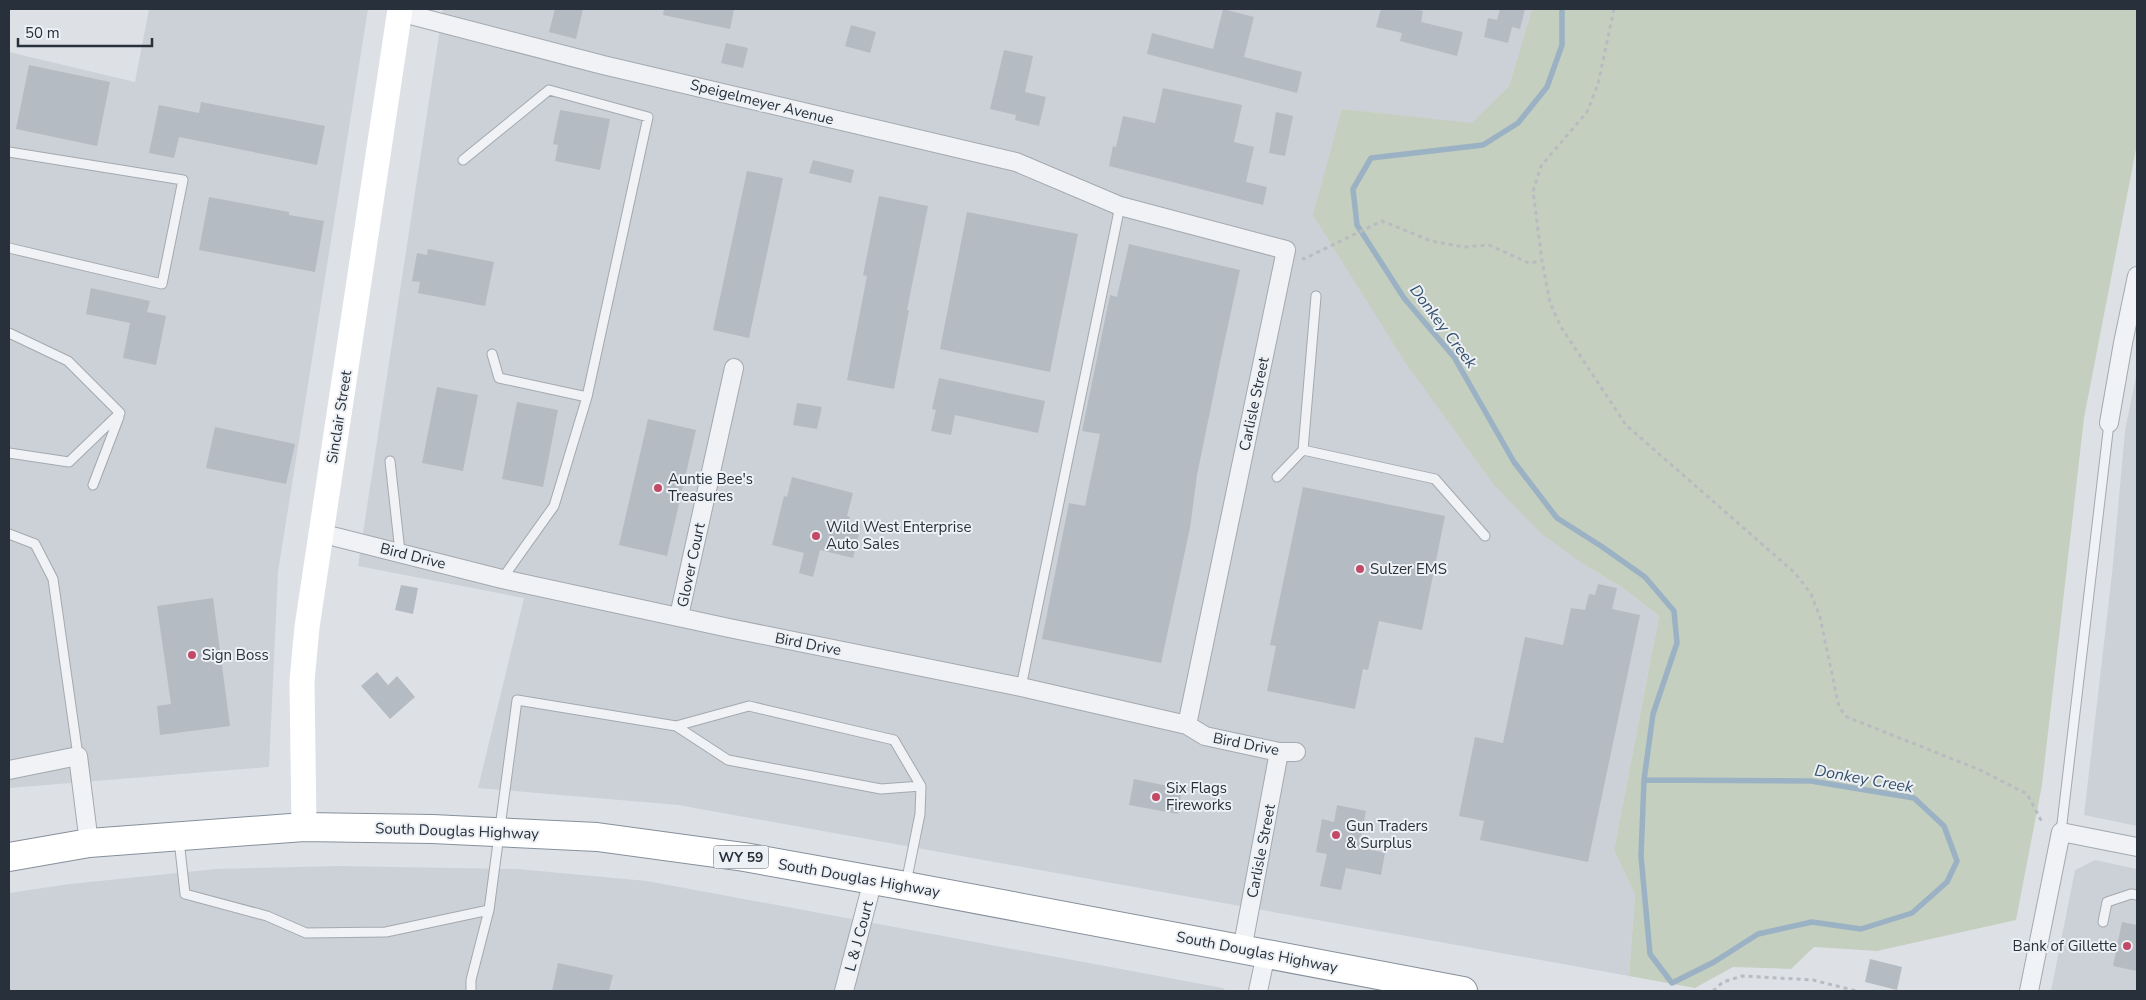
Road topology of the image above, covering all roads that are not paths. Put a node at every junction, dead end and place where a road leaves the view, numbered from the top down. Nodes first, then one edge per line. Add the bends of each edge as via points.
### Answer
1 (399, 11) edge
2 (9, 152) edge
3 (463, 160) dead end
4 (1120, 206) junction
5 (9, 248) edge
6 (2137, 276) edge
7 (1316, 296) dead end
8 (9, 333) edge
9 (492, 354) dead end
10 (734, 368) dead end
11 (587, 397) junction
12 (120, 413) junction
13 (2109, 423) joint
14 (1303, 450) junction
15 (9, 453) edge
16 (390, 461) dead end
17 (1277, 477) dead end
18 (93, 485) dead end
19 (320, 533) junction
20 (9, 534) edge
21 (1485, 536) dead end
22 (400, 552) junction
23 (502, 579) junction
24 (679, 616) junction
25 (1021, 687) junction
26 (1187, 725) junction
27 (676, 726) junction
28 (1288, 752) joint
29 (78, 756) junction
30 (9, 770) edge
31 (921, 786) junction
32 (304, 827) junction
33 (501, 831) junction
34 (2061, 832) junction
35 (178, 835) junction
36 (89, 843) junction
37 (2137, 847) edge
38 (9, 856) edge
39 (873, 880) junction
40 (906, 886) junction
41 (2137, 895) edge
42 (489, 910) junction
43 (2104, 922) dead end
44 (1254, 952) junction
45 (471, 991) edge
46 (844, 991) edge
47 (1258, 991) edge
48 (1464, 991) edge
49 (2029, 991) edge

1 - 4 street, Speigelmeyer Avenue via 603,65 1016,162
1 - 19 street, Sinclair Street
2 - 5 lane via 183,180 162,284
3 - 11 lane via 549,90 648,117
4 - 25 lane
4 - 26 street, Carlisle Street via 1286,250
6 - 13 street
7 - 14 lane
8 - 12 lane via 68,361
9 - 11 lane via 499,378
10 - 24 street, Glover Court
11 - 23 lane via 554,506
12 - 15 lane via 69,462
12 - 18 lane
13 - 34 lane
14 - 17 lane
14 - 21 lane via 1435,479
16 - 22 lane
19 - 22 street, Bird Drive
19 - 32 street, Sinclair Street via 302,682
20 - 29 lane via 35,544 53,579
22 - 23 street, Bird Drive
23 - 24 street, Bird Drive
24 - 25 street, Bird Drive
25 - 26 street, Bird Drive
26 - 28 street, Bird Drive via 1205,736
27 - 31 lane via 728,760 881,789
27 - 31 lane via 749,706 894,740
27 - 33 lane via 517,700
28 - 44 street, Carlisle Street
29 - 30 street
29 - 36 street
31 - 40 lane via 920,814
32 - 33 highway, South Douglas Highway / WY 59
32 - 35 highway, South Douglas Highway / WY 59
33 - 39 highway, South Douglas Highway / WY 59 via 607,839 744,857
33 - 42 lane
34 - 37 street
34 - 49 street
35 - 36 highway, South Douglas Highway / WY 59
35 - 42 lane via 184,894 267,916 306,933 386,932
36 - 38 highway, South Douglas Highway / WY 59
39 - 40 highway, South Douglas Highway / WY 59
39 - 46 street, L & J Court
40 - 44 highway, South Douglas Highway / WY 59
41 - 43 lane via 2107,902
42 - 45 lane
44 - 47 street, Carlisle Street
44 - 48 highway, South Douglas Highway / WY 59

